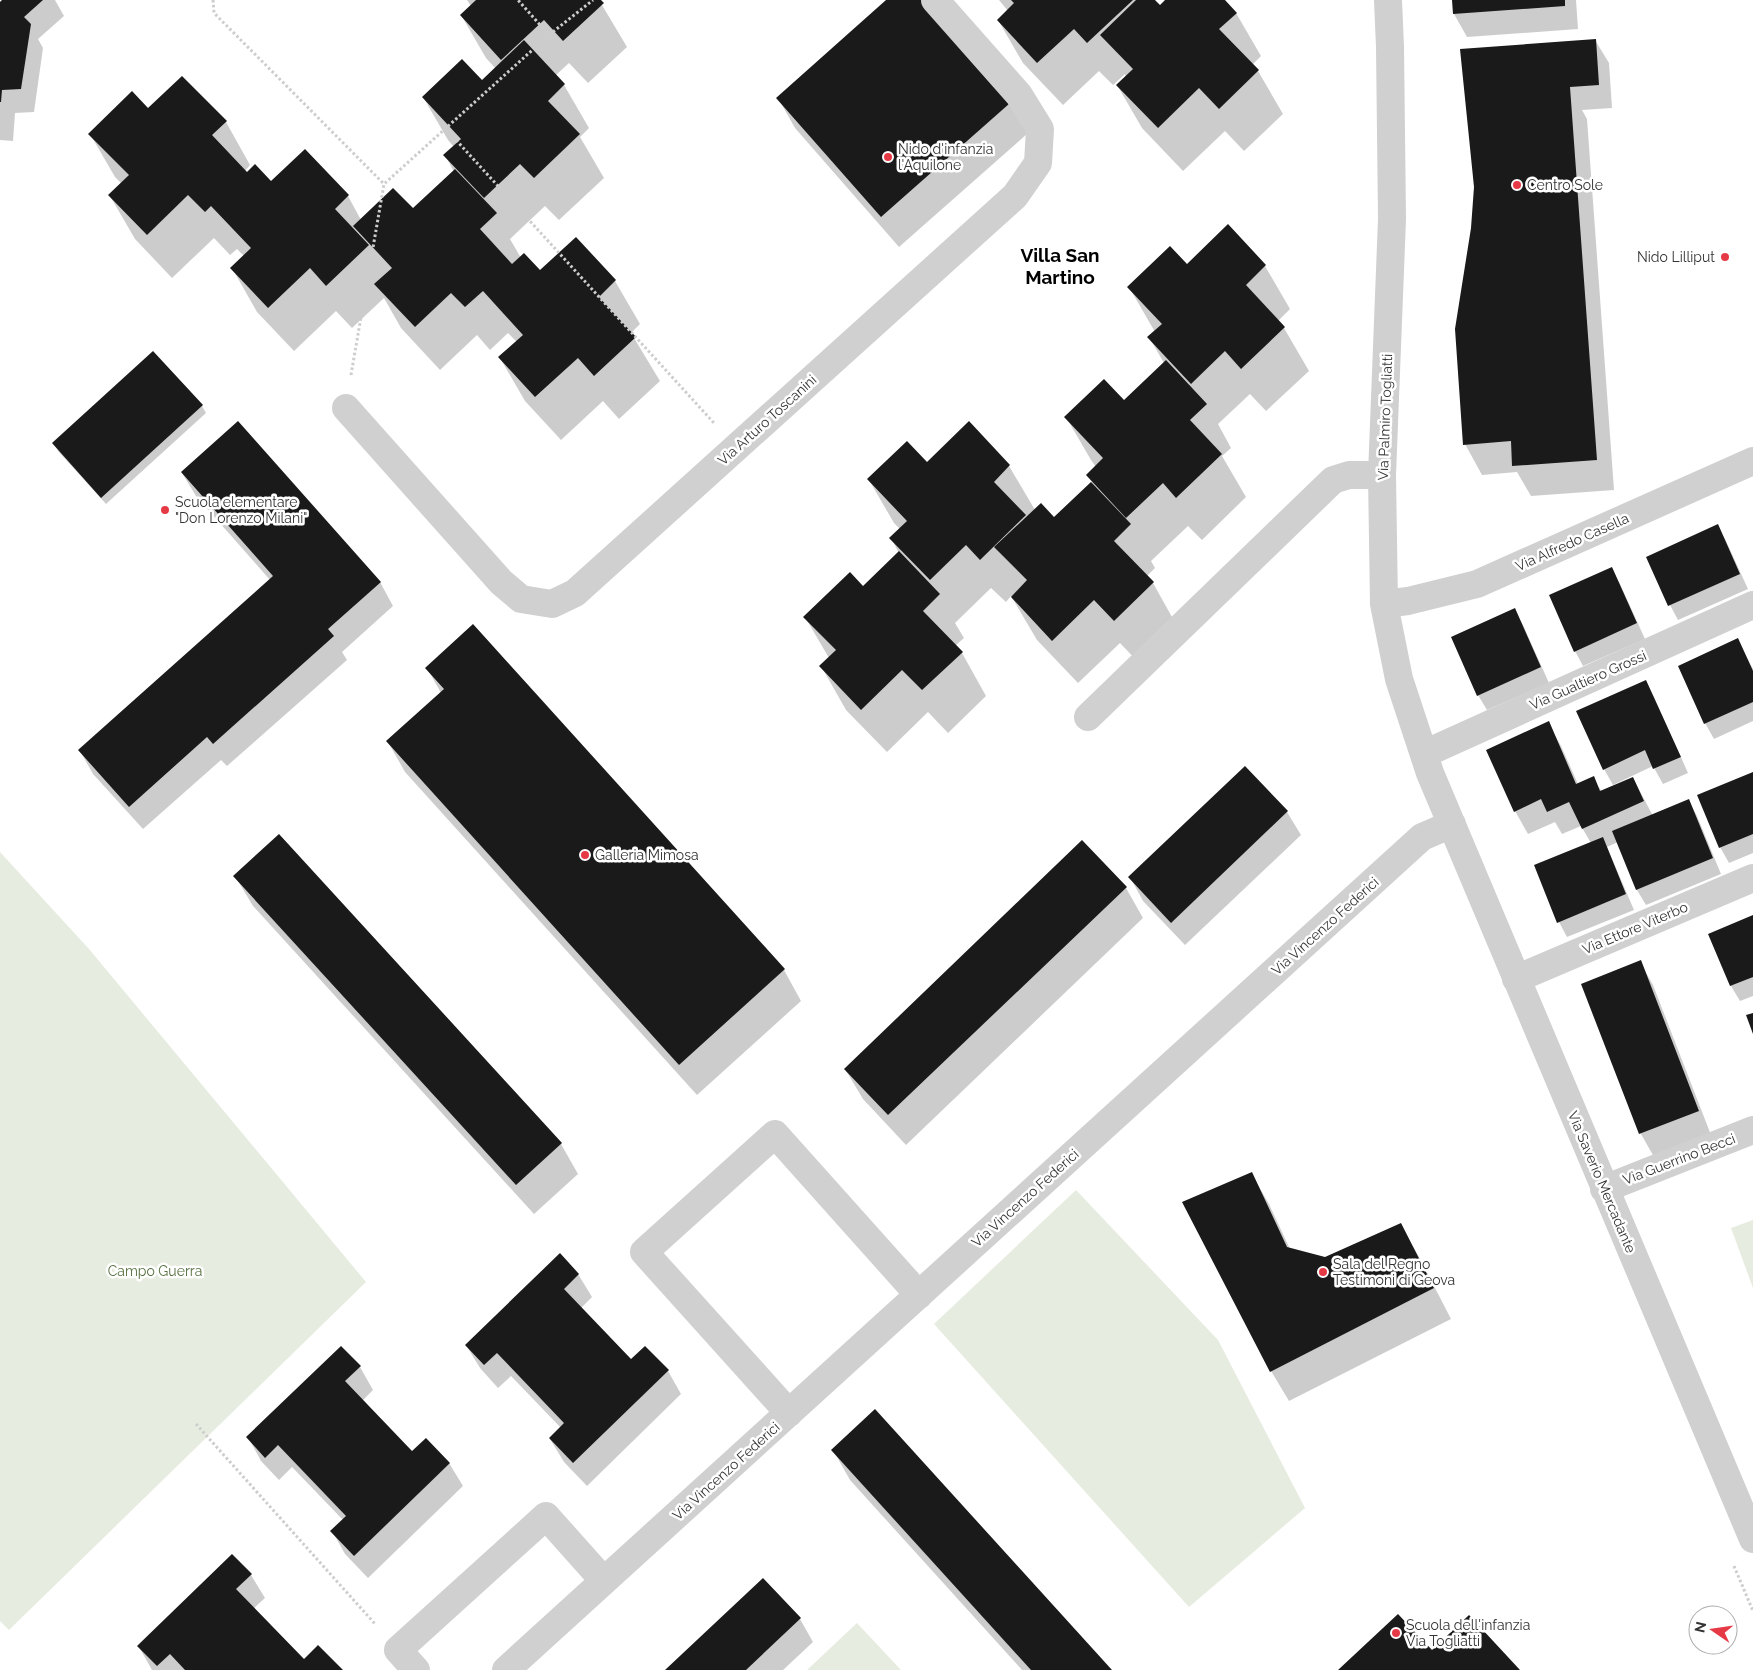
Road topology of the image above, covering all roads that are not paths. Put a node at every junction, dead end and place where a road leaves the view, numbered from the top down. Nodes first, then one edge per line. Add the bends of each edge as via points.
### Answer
1 (935, 0) edge
2 (1388, 0) edge
3 (346, 408) road end
4 (1753, 461) edge
5 (1382, 475) junction
6 (1384, 604) junction
7 (1753, 606) edge
8 (1088, 717) dead end
9 (1424, 754) junction
10 (1452, 824) junction
11 (1753, 878) edge
12 (1516, 979) junction
13 (1753, 1130) edge
14 (1604, 1189) junction
15 (919, 1295) junction
16 (789, 1413) junction
17 (1753, 1539) edge
18 (604, 1581) junction
19 (416, 1670) edge
20 (506, 1670) edge

1 - 3 street, Via Arturo Toscanini via 1028,109 1040,130 1038,163 1015,196 575,592 552,604 521,599 501,582
2 - 5 street, Via Palmiro Togliatti via 1392,219
4 - 6 street, Via Alfredo Casella via 1477,584
5 - 6 street, Via Palmiro Togliatti
5 - 8 street via 1349,475 1333,480
6 - 9 street, Via Palmiro Togliatti via 1399,678
7 - 9 street, Via Gualtiero Grossi
9 - 10 street, Via Palmiro Togliatti
10 - 12 street, Via Saverio Mercadante
10 - 15 street, Via Vincenzo Federici via 1422,837
11 - 12 street, Via Ettore Viterbo
12 - 14 street, Via Saverio Mercadante
13 - 14 street, Via Guerrino Becci
14 - 17 street, Via Saverio Mercadante
15 - 16 street, Via Vincenzo Federici
15 - 16 street via 775,1134 709,1193 644,1252
16 - 18 street, Via Vincenzo Federici
18 - 19 street via 546,1516 398,1650
18 - 20 street, Via Vincenzo Federici

